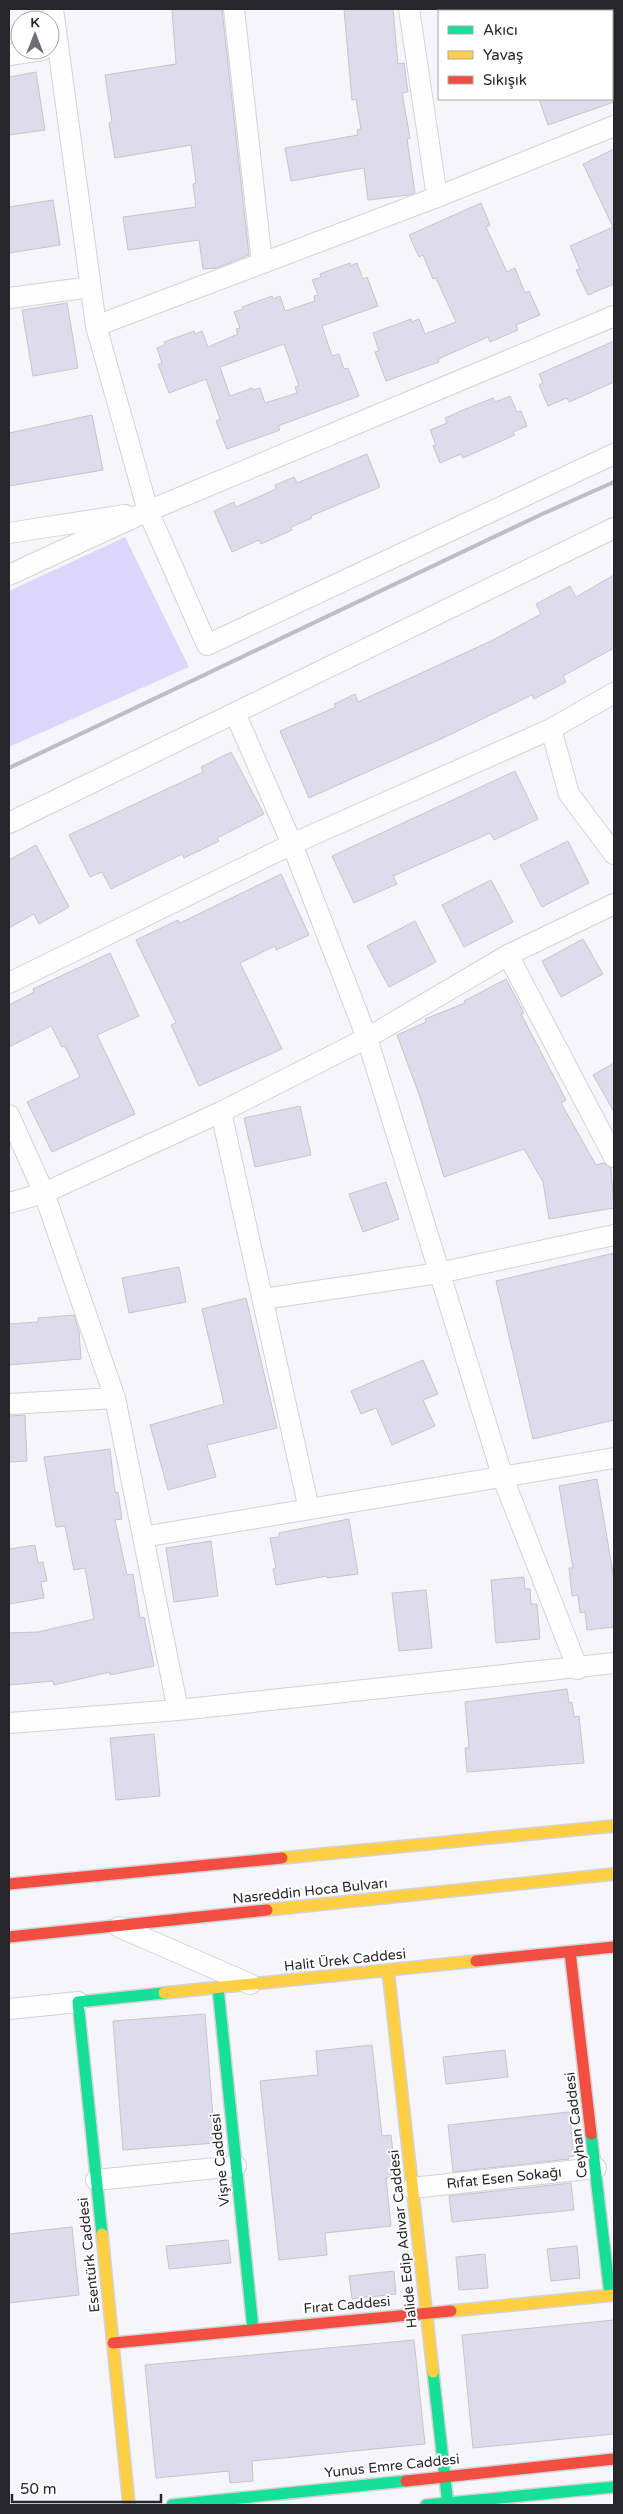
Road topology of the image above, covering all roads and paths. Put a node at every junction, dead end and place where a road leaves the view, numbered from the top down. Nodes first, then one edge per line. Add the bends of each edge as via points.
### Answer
1 (234, 9) edge
2 (409, 9) edge
3 (52, 60) edge
4 (614, 126) edge
5 (437, 197) junction
6 (262, 263) junction
7 (90, 287) junction
8 (9, 298) edge
9 (614, 316) edge
10 (96, 326) junction
11 (614, 454) edge
12 (148, 511) junction
13 (614, 528) edge
14 (9, 533) edge
15 (9, 575) edge
16 (614, 693) edge
17 (235, 713) junction
18 (550, 729) junction
19 (9, 823) edge
20 (292, 844) junction
21 (614, 854) edge
22 (614, 904) edge
23 (508, 955) junction
24 (9, 983) edge
25 (367, 1038) junction
26 (221, 1112) junction
27 (9, 1115) edge
28 (614, 1157) edge
29 (44, 1194) junction
30 (9, 1203) edge
31 (614, 1236) edge
32 (439, 1273) junction
33 (263, 1299) junction
34 (115, 1398) junction
35 (9, 1404) edge
36 (614, 1458) edge
37 (503, 1478) junction
38 (309, 1509) junction
39 (143, 1537) junction
40 (614, 1663) edge
41 (578, 1669) junction
42 (178, 1710) junction
43 (9, 1723) edge
44 (614, 1826) edge
45 (614, 1874) edge
46 (9, 1884) edge
47 (117, 1926) junction
48 (9, 1937) edge
49 (614, 1947) edge
50 (570, 1952) junction
51 (388, 1970) junction
52 (251, 1984) junction
53 (218, 1988) junction
54 (78, 2002) junction
55 (9, 2009) edge
56 (236, 2166) junction
57 (596, 2168) junction
58 (96, 2180) junction
59 (412, 2188) junction
60 (612, 2295) edge
61 (426, 2313) junction
62 (253, 2329) junction
63 (113, 2343) junction
64 (614, 2458) edge
65 (444, 2476) junction
66 (614, 2487) edge
67 (448, 2504) edge
68 (129, 2505) edge
69 (172, 2505) edge
70 (426, 2505) edge

1 - 6 street
2 - 5 street
3 - 7 street
4 - 5 street
5 - 6 street
6 - 10 street
7 - 8 street
7 - 10 street
9 - 12 street
10 - 12 street
11 - 12 street via 207,645
12 - 14 street
12 - 15 street
13 - 17 street
16 - 18 street
17 - 19 street
17 - 20 street
18 - 20 street
18 - 21 street via 569,794
20 - 24 street
20 - 25 street
22 - 23 street
23 - 25 street
23 - 28 street
25 - 26 street
25 - 32 street
26 - 29 street
26 - 33 street
27 - 29 street
29 - 30 street
29 - 34 street
31 - 32 street
32 - 33 street
32 - 37 street
33 - 38 street
34 - 35 street
34 - 39 street
36 - 37 street
37 - 38 street
37 - 41 street
38 - 39 street
39 - 42 street
40 - 41 street
41 - 42 street
42 - 43 street
44 - 46 main road
45 - 47 main road, Nasreddin Hoca Bulvarı
47 - 48 main road, Nasreddin Hoca Bulvarı
47 - 52 street
49 - 50 main road, Halit Ürek Caddesi
50 - 51 main road, Halit Ürek Caddesi
50 - 57 main road, Ceyhan Caddesi via 596,2134
51 - 52 main road, Halit Ürek Caddesi
51 - 59 main road, Halide Edip Adıvar Caddesi
52 - 53 main road, Halit Ürek Caddesi
53 - 54 main road, Halit Ürek Caddesi
53 - 56 main road, Vişne Caddesi
54 - 55 street
54 - 58 main road, Esentürk Caddesi
56 - 58 street
56 - 62 main road, Vişne Caddesi
57 - 59 street, Rıfat Esen Sokağı
57 - 60 main road, Ceyhan Caddesi
58 - 63 main road, Esentürk Caddesi
59 - 61 main road, Halide Edip Adıvar Caddesi
60 - 61 main road, Fırat Caddesi
61 - 62 main road, Fırat Caddesi
61 - 65 main road, Halide Edip Adıvar Caddesi
62 - 63 main road, Fırat Caddesi
63 - 68 main road, Esentürk Caddesi
64 - 65 main road, Yunus Emre Caddesi
65 - 67 main road, Halide Edip Adıvar Caddesi
65 - 69 main road, Yunus Emre Caddesi
66 - 67 main road
67 - 70 main road

